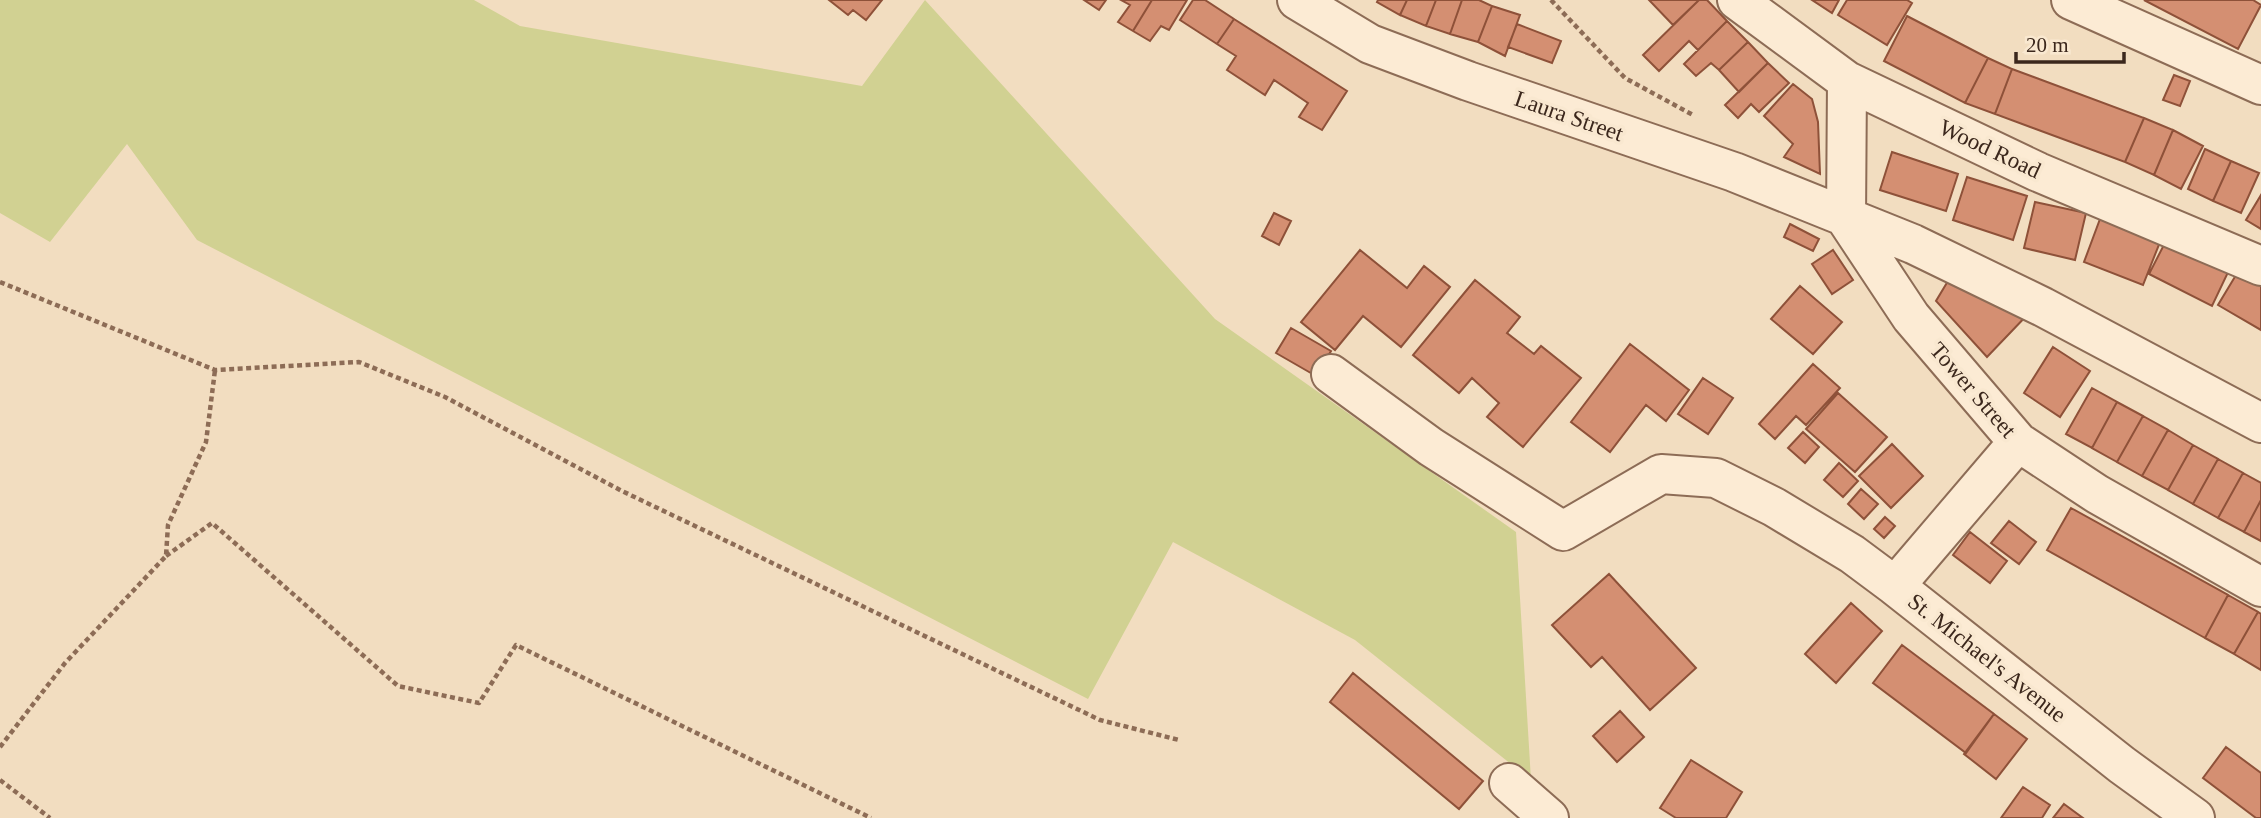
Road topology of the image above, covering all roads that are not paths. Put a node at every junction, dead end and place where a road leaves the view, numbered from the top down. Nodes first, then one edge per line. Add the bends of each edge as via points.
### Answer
1 (1297, 0) edge
2 (1737, 0) edge
3 (2071, 0) edge
4 (1847, 81) junction
5 (2261, 85) edge
6 (1846, 219) junction
7 (2261, 266) edge
8 (1331, 374) dead end
9 (2261, 423) edge
10 (2018, 442) junction
11 (1895, 586) junction
12 (2261, 587) edge
13 (1510, 783) dead end
14 (1549, 818) edge
15 (2195, 818) edge

1 - 6 street, Laura Street via 1370,44 1734,172
2 - 4 street, Wood Road
3 - 5 street
4 - 6 street
4 - 7 street, Wood Road via 2038,172
6 - 9 street, Laura Street via 1913,244 2043,307
6 - 10 street, Tower Street via 1911,317
8 - 11 street via 1431,447 1563,531 1661,474 1716,478 1852,554
10 - 11 street, St. Michael's Avenue
10 - 12 street, Tower Street via 2097,494
11 - 15 street, St. Michael's Avenue
13 - 14 street

